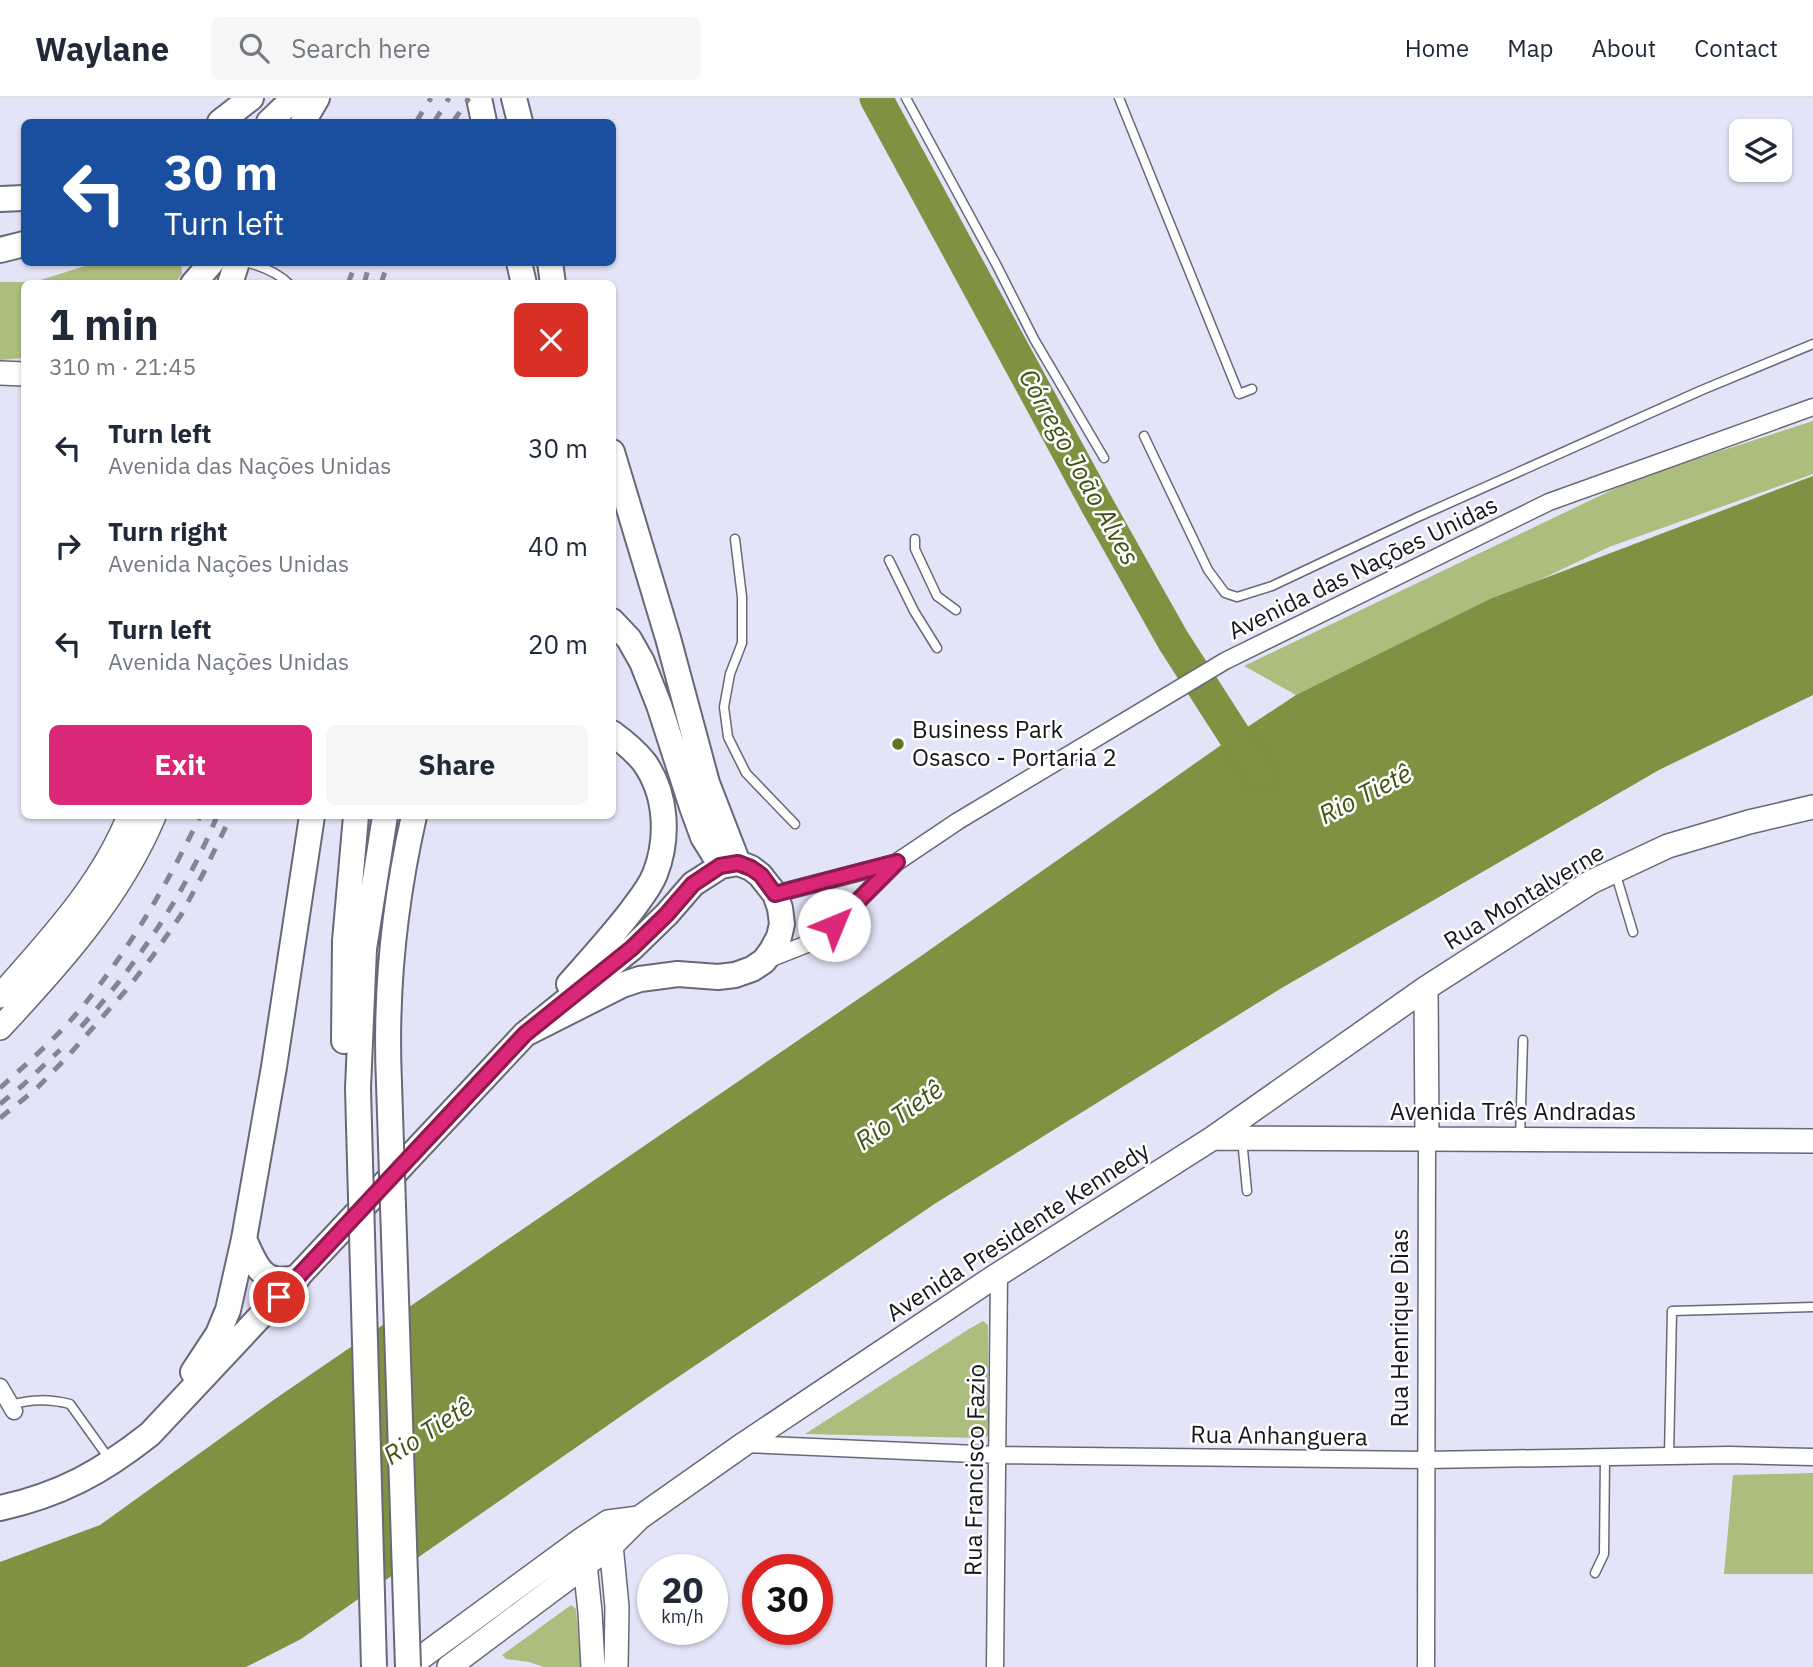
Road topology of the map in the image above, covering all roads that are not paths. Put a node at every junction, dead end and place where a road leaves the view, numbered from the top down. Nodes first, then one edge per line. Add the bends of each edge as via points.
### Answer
1 (251, 98) edge
2 (294, 98) edge
3 (317, 98) edge
4 (479, 98) edge
5 (514, 98) edge
6 (906, 98) edge
7 (1119, 98) edge
8 (224, 119) edge
9 (273, 119) edge
10 (305, 119) edge
11 (483, 119) edge
12 (519, 119) edge
13 (21, 198) edge
14 (0, 199) edge
15 (21, 245) edge
16 (0, 250) edge
17 (258, 266) edge
18 (212, 268) edge
19 (198, 280) edge
20 (285, 280) edge
21 (1813, 344) edge
22 (0, 373) edge
23 (21, 374) edge
24 (1252, 389) dead end
25 (1813, 407) edge
26 (1144, 436) dead end
27 (1104, 458) dead end
28 (616, 465) edge
29 (735, 539) dead end
30 (915, 539) dead end
31 (888, 560) dead end
32 (956, 610) dead end
33 (616, 625) edge
34 (937, 648) dead end
35 (616, 737) edge
36 (1813, 807) edge
37 (128, 819) edge
38 (153, 819) edge
39 (312, 819) edge
40 (356, 819) edge
41 (385, 819) edge
42 (413, 819) edge
43 (795, 824) dead end
44 (897, 862) junction
45 (729, 865) junction
46 (1614, 871) junction
47 (775, 894) junction
48 (639, 901) junction
49 (1633, 932) dead end
50 (643, 938) junction
51 (764, 961) junction
52 (678, 974) junction
53 (1426, 988) junction
54 (0, 996) edge
55 (0, 1028) edge
56 (525, 1034) junction
57 (1523, 1040) dead end
58 (358, 1088) junction
59 (1242, 1137) junction
60 (1427, 1137) junction
61 (1213, 1138) junction
62 (1520, 1138) junction
63 (1813, 1141) edge
64 (1247, 1191) dead end
65 (244, 1239) junction
66 (999, 1274) junction
67 (298, 1277) junction
68 (1813, 1307) edge
69 (0, 1387) edge
70 (12, 1408) joint
71 (150, 1434) junction
72 (744, 1444) junction
73 (999, 1455) junction
74 (1669, 1456) junction
75 (1605, 1457) junction
76 (1813, 1457) edge
77 (1426, 1460) junction
78 (112, 1463) junction
79 (0, 1508) edge
80 (639, 1518) junction
81 (608, 1522) junction
82 (581, 1540) junction
83 (612, 1545) junction
84 (586, 1565) junction
85 (1595, 1573) dead end
86 (374, 1667) edge
87 (408, 1667) edge
88 (449, 1667) edge
89 (593, 1667) edge
90 (616, 1667) edge
91 (995, 1667) edge
92 (1426, 1667) edge

1 - 8 main road
2 - 9 main road
3 - 10 main road
4 - 11 main road
5 - 12 main road
6 - 27 lane via 1034,339
7 - 24 lane via 1239,394
13 - 14 main road
15 - 16 main road
17 - 20 lane
18 - 19 main road
21 - 26 lane via 1689,395 1272,586 1237,597 1225,593 1208,570
22 - 23 main road
25 - 44 street, Avenida das Nações Unidas via 1549,502 1225,661
28 - 45 main road
29 - 43 lane via 742,643 724,708 728,737 746,773
30 - 32 lane via 918,557 937,596
31 - 34 lane
33 - 45 main road via 642,662 703,837
35 - 48 main road via 643,761 663,807 662,852 655,876
36 - 46 main road, Rua Montalverne via 1668,846
37 - 54 main road via 92,886
38 - 55 main road via 135,858 106,902
39 - 65 main road
40 - 58 main road via 345,941 344,1046
41 - 58 main road via 364,949
42 - 87 main road, bridge via 400,883 388,1001
44 - 47 street
44 - 51 street via 834,925 807,944
45 - 47 main road via 751,868
45 - 50 main road via 693,884
46 - 49 lane
46 - 53 main road, Rua Montalverne
47 - 51 main road via 782,924
48 - 50 main road
48 - 56 main road
50 - 52 main road via 661,964
50 - 56 main road
51 - 52 main road via 735,975
52 - 56 main road via 622,985
53 - 60 main road, Rua Henrique Dias
53 - 61 main road, Avenida Presidente Kennedy
56 - 67 main road
57 - 62 lane
58 - 86 main road, bridge
59 - 60 main road, Avenida Três Andradas
59 - 61 main road, Avenida Três Andradas
59 - 64 lane
60 - 62 main road, Avenida Três Andradas
60 - 77 street, Rua Henrique Dias
61 - 66 main road, Avenida Presidente Kennedy
62 - 63 main road, Avenida Três Andradas
65 - 67 main road via 256,1267 268,1276 280,1280
65 - 71 main road via 218,1334
66 - 72 main road, Avenida Presidente Kennedy
66 - 73 street, Rua Francisco Fazio
67 - 71 main road
68 - 74 lane via 1672,1311
69 - 70 street
70 - 78 lane via 27,1400 70,1404
71 - 78 main road
72 - 73 street, Rua Anhanguera
72 - 80 main road, Avenida Presidente Kennedy
73 - 77 street, Rua Anhanguera
73 - 91 street, Rua Francisco Fazio
74 - 75 street, Rua Anhanguera
74 - 76 street, Rua Anhanguera
75 - 77 street, Rua Anhanguera
75 - 85 lane via 1604,1554
77 - 92 street, Rua Henrique Dias
78 - 79 main road via 28,1502
80 - 81 main road, Avenida Presidente Kennedy
80 - 83 main road, Avenida Presidente Kennedy
81 - 82 main road, Avenida Presidente Kennedy
81 - 83 main road
82 - 84 main road
82 - 87 main road, Avenida Presidente Kennedy
83 - 84 main road, Avenida Presidente Kennedy
83 - 90 main road
84 - 88 main road, Avenida Presidente Kennedy
84 - 89 main road

